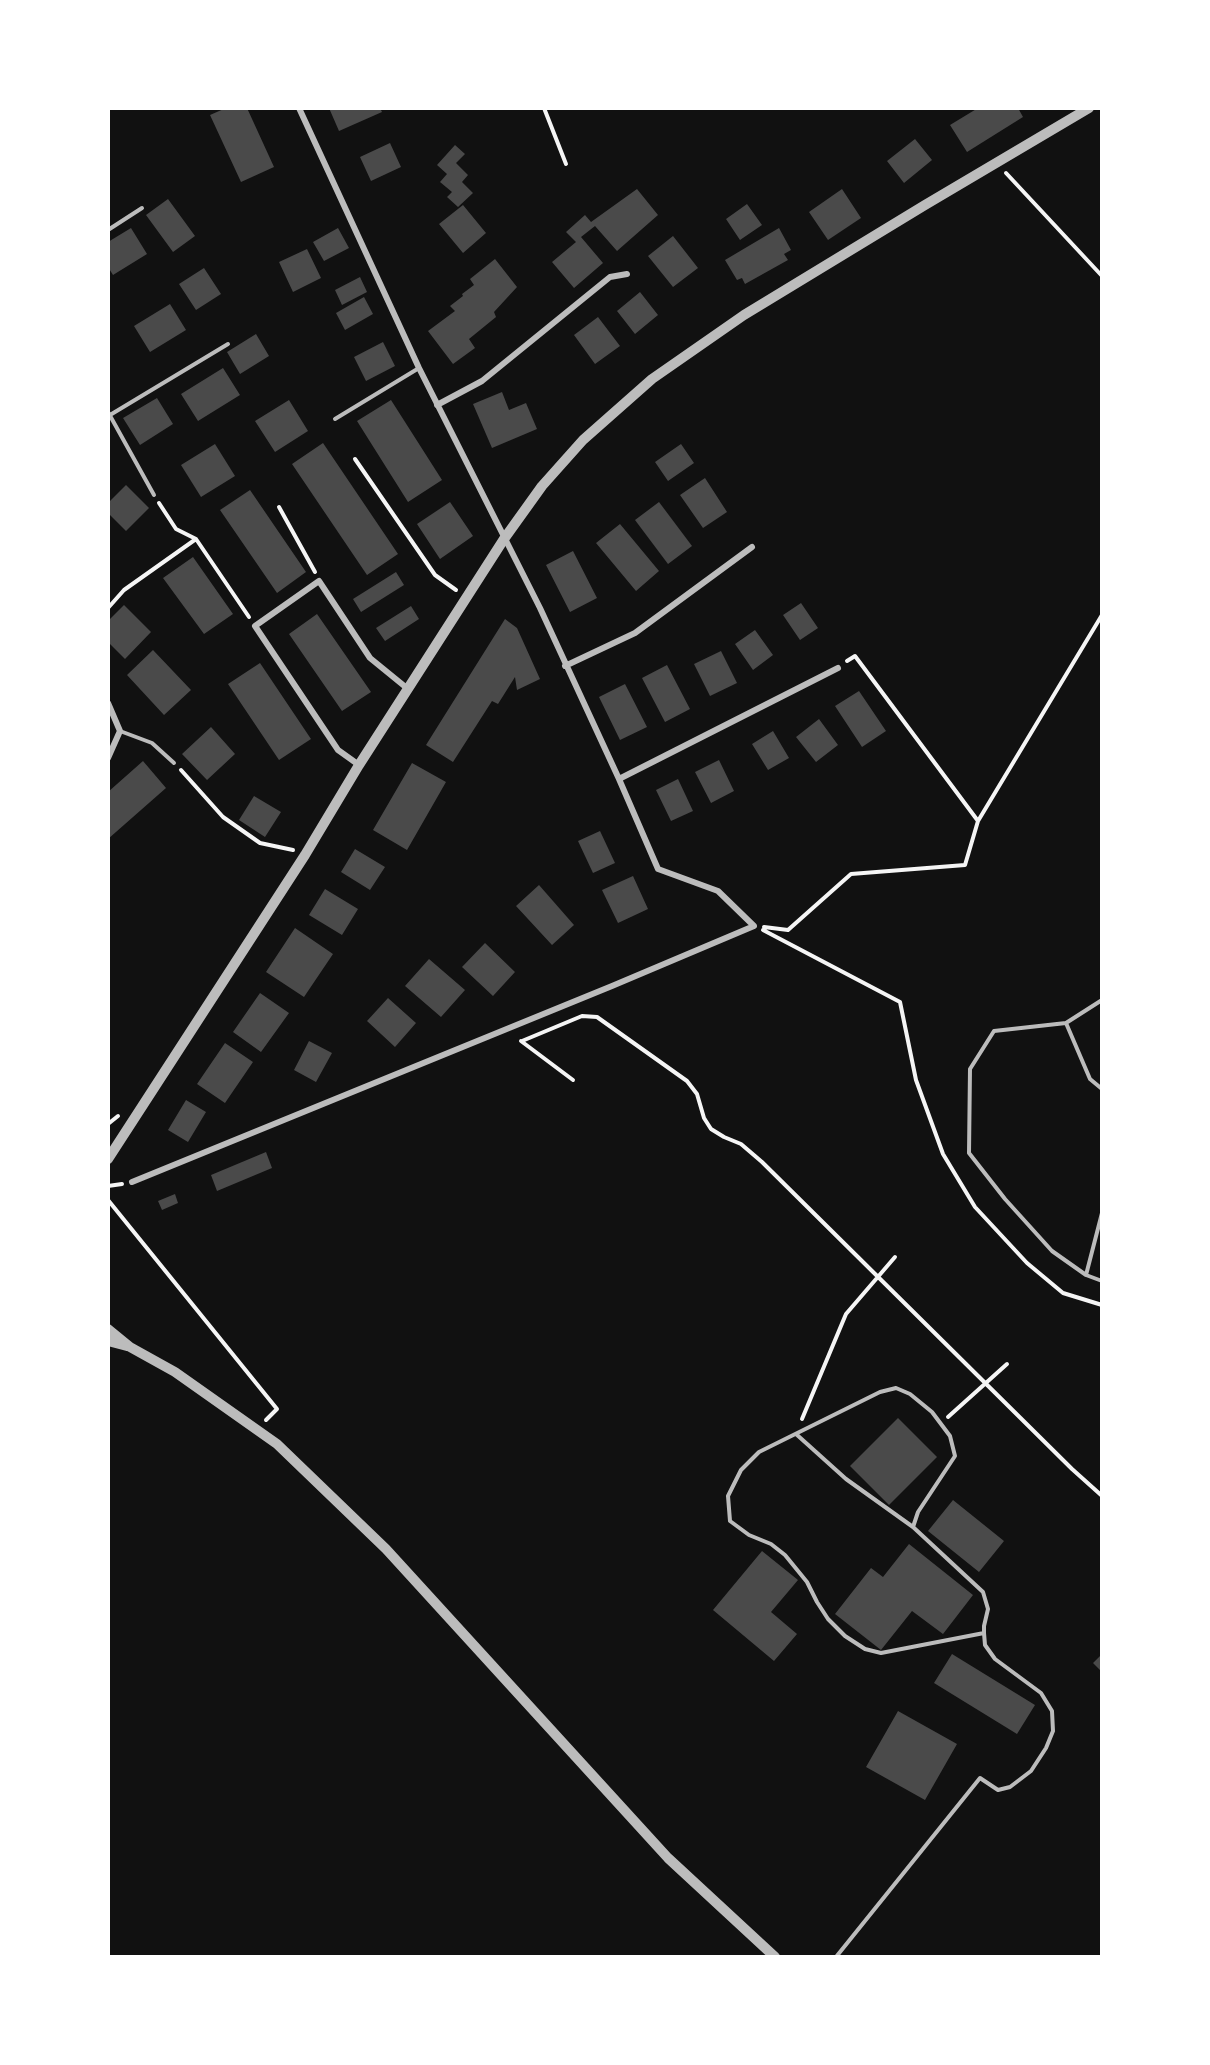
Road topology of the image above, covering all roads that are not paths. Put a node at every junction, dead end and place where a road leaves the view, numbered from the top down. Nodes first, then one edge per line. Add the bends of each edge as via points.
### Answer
1 (299, 108) edge
2 (1089, 108) edge
3 (142, 208) dead end
4 (108, 230) edge
5 (627, 274) dead end
6 (228, 344) dead end
7 (419, 368) junction
8 (437, 405) junction
9 (109, 413) edge
10 (335, 419) dead end
11 (154, 495) road end
12 (504, 539) junction
13 (752, 547) dead end
14 (566, 666) junction
15 (838, 668) road end
16 (409, 690) junction
17 (108, 703) edge
18 (120, 731) junction
19 (108, 758) edge
20 (174, 763) road end
21 (360, 765) junction
22 (619, 779) junction
23 (1102, 1000) edge
24 (1066, 1023) junction
25 (1102, 1089) edge
26 (108, 1158) edge
27 (132, 1182) dead end
28 (1102, 1213) edge
29 (1086, 1275) junction
30 (1102, 1281) edge
31 (108, 1329) edge
32 (108, 1341) edge
33 (130, 1347) junction
34 (796, 1434) junction
35 (913, 1527) junction
36 (984, 1633) junction
37 (775, 1957) edge
38 (836, 1957) edge

1 - 7 street
2 - 12 street via 744,315 652,380 582,440
3 - 4 lane
5 - 8 street via 610,277 482,381
6 - 9 lane
7 - 8 street
7 - 10 lane
8 - 12 street
9 - 11 lane
12 - 14 street
12 - 16 street
13 - 14 street via 635,633
14 - 22 street
15 - 22 street
16 - 21 street
16 - 21 street via 370,658 320,581 255,626 338,750
17 - 18 street
18 - 19 street
18 - 20 lane via 152,742
21 - 26 street
22 - 27 street via 658,869 718,891 754,926
23 - 24 lane
24 - 25 lane via 1090,1078
24 - 29 lane via 994,1031 970,1069 969,1153 1052,1251
28 - 29 lane
29 - 30 lane
31 - 33 street
32 - 33 street
33 - 37 street via 175,1372 277,1444 386,1549 668,1858
34 - 35 lane via 846,1479
34 - 35 lane via 880,1392 896,1388 910,1394 932,1412 950,1436 955,1456 918,1512
34 - 36 lane via 759,1452 741,1470 728,1496 730,1521 785,1554 828,1619 865,1649 881,1653
35 - 36 lane via 983,1592 988,1609
36 - 38 lane via 985,1645 994,1659 1041,1694 1052,1711 1053,1731 1046,1748 1031,1771 1010,1787 998,1790 980,1778

